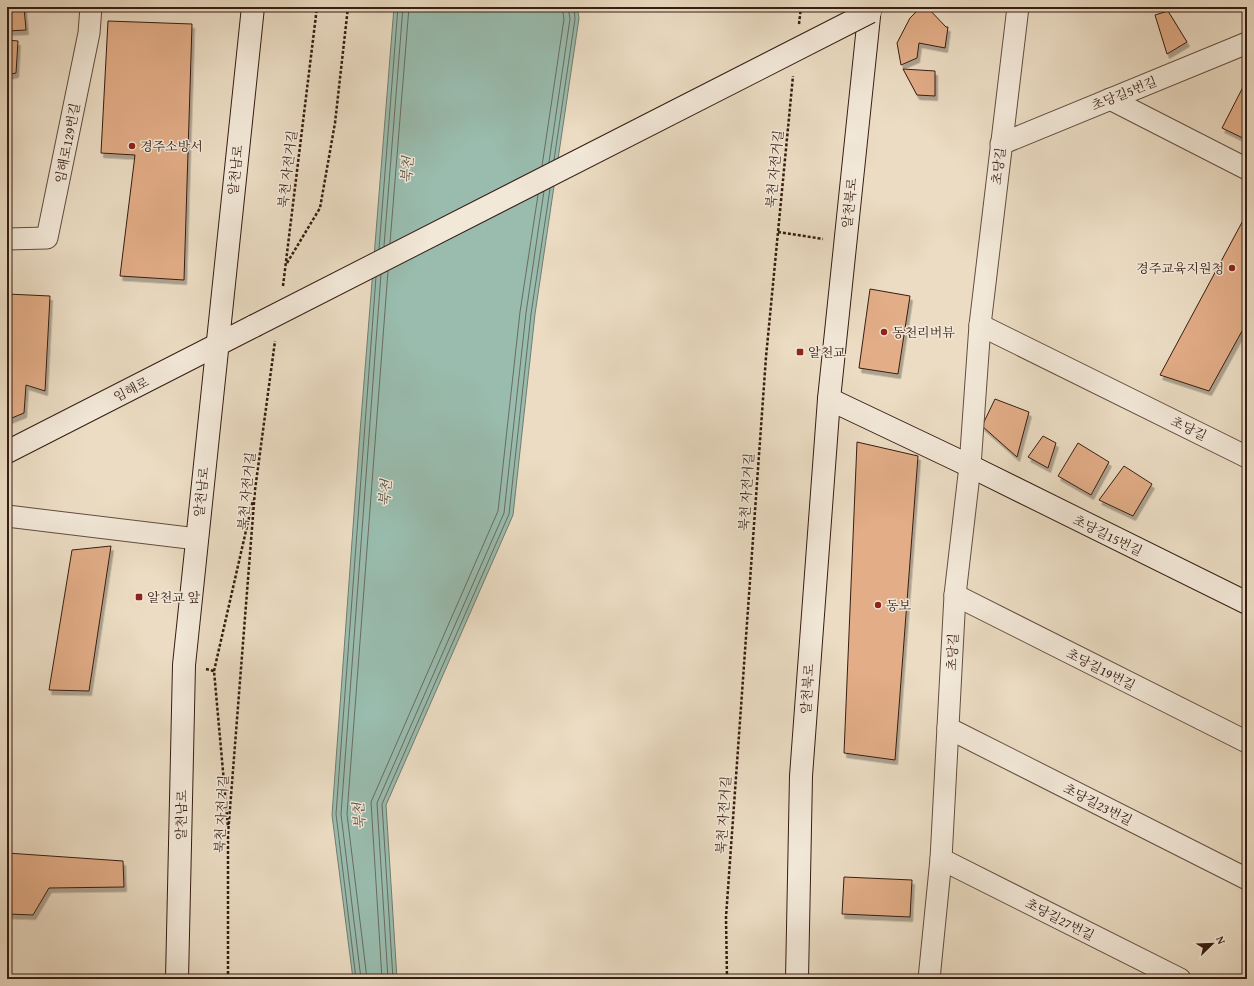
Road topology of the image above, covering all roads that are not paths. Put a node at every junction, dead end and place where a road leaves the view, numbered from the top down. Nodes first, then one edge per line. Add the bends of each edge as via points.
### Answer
1 (91, 7) edge
2 (253, 7) edge
3 (1018, 7) edge
4 (874, 9) edge
5 (1247, 43) edge
6 (1110, 99) junction
7 (1001, 144) junction
8 (1247, 170) edge
9 (7, 239) edge
10 (980, 325) junction
11 (216, 345) junction
12 (828, 399) junction
13 (7, 452) edge
14 (1247, 457) edge
15 (970, 466) junction
16 (7, 516) edge
17 (197, 538) junction
18 (955, 595) junction
19 (1247, 604) edge
20 (948, 728) junction
21 (1247, 742) edge
22 (941, 859) junction
23 (1247, 879) edge
24 (177, 979) edge
25 (797, 979) edge
26 (929, 979) edge
27 (1180, 979) edge

1 - 9 street, 임해로129번길 via 89,34 48,238
2 - 11 street, 알천남로
3 - 7 street, 초당길
4 - 11 street, 임해로, bridge
4 - 12 street, 알천북로
5 - 6 street, 초당길5번길
6 - 7 street, 초당길5번길
6 - 8 street
7 - 10 street, 초당길
10 - 14 street, 초당길
10 - 15 street, 초당길
11 - 13 street, 임해로
11 - 17 street, 알천남로
12 - 15 street
12 - 25 street, 알천북로 via 801,776
15 - 18 street, 초당길
15 - 19 street, 초당길15번길
16 - 17 street
17 - 24 street, 알천남로 via 184,664
18 - 20 street, 초당길
18 - 21 street, 초당길19번길
20 - 22 street, 초당길
20 - 23 street, 초당길23번길
22 - 26 street, 초당길
22 - 27 street, 초당길27번길

